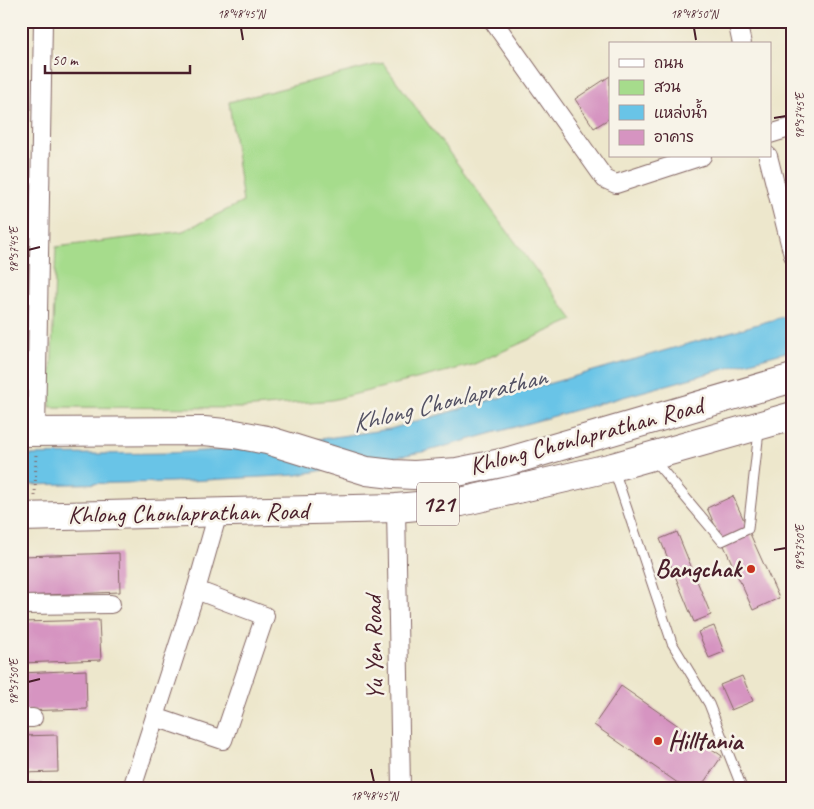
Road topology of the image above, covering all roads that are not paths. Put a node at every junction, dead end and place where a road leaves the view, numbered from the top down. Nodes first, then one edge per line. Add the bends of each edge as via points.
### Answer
1 (42, 21) edge
2 (493, 21) edge
3 (737, 21) edge
4 (742, 42) edge
5 (793, 127) edge
6 (772, 133) edge
7 (696, 158) edge
8 (768, 158) edge
9 (793, 256) edge
10 (793, 378) edge
11 (793, 416) edge
12 (759, 425) junction
13 (29, 432) edge
14 (650, 456) junction
15 (613, 467) junction
16 (396, 508) junction
17 (218, 513) junction
18 (28, 516) edge
19 (196, 590) junction
20 (111, 604) dead end
21 (21, 605) edge
22 (154, 717) junction
23 (132, 788) edge
24 (401, 788) edge
25 (742, 788) edge

1 - 13 street
2 - 7 street via 605,179 616,184
3 - 4 street
5 - 6 street
8 - 9 street
10 - 13 main road, Khlong Chonlaprathan Road / 121 via 506,462 456,472 414,475 367,471 267,440 204,430
11 - 12 main road, Khlong Chonlaprathan Road / 121
12 - 14 main road, Khlong Chonlaprathan Road / 121
12 - 14 lane via 748,529 722,541
14 - 15 main road, Khlong Chonlaprathan Road / 121
15 - 16 main road, Khlong Chonlaprathan Road / 121 via 461,502
15 - 25 lane via 672,643 709,704
16 - 17 main road, Khlong Chonlaprathan Road / 121
16 - 24 street, Yu Yen Road
17 - 18 main road, Khlong Chonlaprathan Road / 121
17 - 19 street
19 - 22 street
19 - 22 street via 266,616 223,740
20 - 21 street
22 - 23 street

